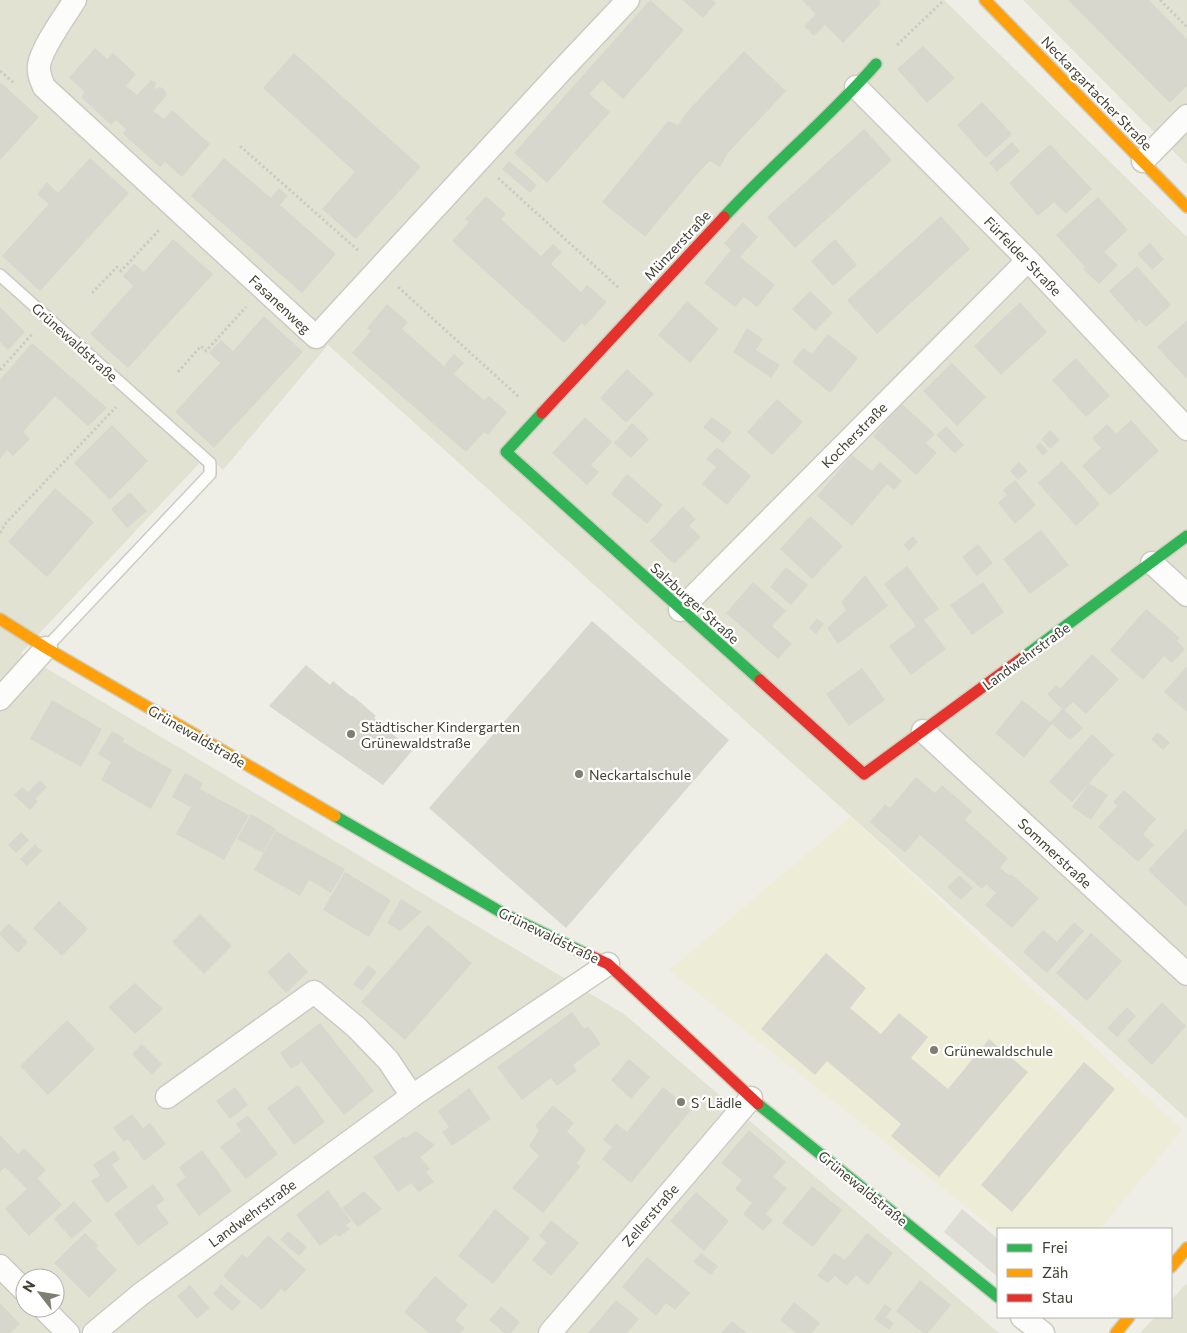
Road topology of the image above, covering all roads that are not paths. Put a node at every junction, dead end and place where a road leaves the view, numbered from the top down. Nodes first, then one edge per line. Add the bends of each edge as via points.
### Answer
1 (75, 0) edge
2 (628, 0) edge
3 (985, 0) edge
4 (876, 64) road end
5 (856, 87) junction
6 (1187, 116) edge
7 (1143, 161) junction
8 (1187, 207) edge
9 (1028, 260) junction
10 (0, 275) edge
11 (1187, 429) edge
12 (506, 452) joint
13 (1187, 536) edge
14 (1152, 563) junction
15 (1187, 595) edge
16 (680, 610) junction
17 (0, 619) edge
18 (46, 648) junction
19 (0, 699) edge
20 (924, 731) junction
21 (864, 774) joint
22 (608, 964) junction
23 (1187, 974) edge
24 (412, 1096) junction
25 (168, 1097) dead end
26 (751, 1098) junction
27 (1187, 1248) edge
28 (0, 1266) edge
29 (1172, 1267) edge
30 (15, 1281) edge
31 (997, 1296) edge
32 (52, 1318) edge
33 (1023, 1318) edge
34 (1128, 1318) edge
35 (68, 1333) edge
36 (94, 1333) edge
37 (550, 1333) edge
38 (1043, 1333) edge
39 (1116, 1333) edge

1 - 2 street, Fasanenweg via 39,65 44,88 316,337
3 - 7 street, Neckargartacher Straße
4 - 5 street, Münzerstraße
5 - 9 street, Fürfelder Straße
5 - 12 street, Münzerstraße via 742,197
6 - 7 street
7 - 8 street, Neckargartacher Straße
9 - 11 street, Fürfelder Straße
9 - 16 street, Kocherstraße
10 - 18 lane, Grünewaldstraße via 210,463 210,474
12 - 16 street, Salzburger Straße
13 - 14 street, Landwehrstraße
14 - 15 street
14 - 20 street, Landwehrstraße
16 - 21 street, Salzburger Straße
17 - 18 street, Grünewaldstraße
18 - 19 street
18 - 22 street, Grünewaldstraße via 506,915
20 - 21 street, Landwehrstraße
20 - 23 street, Sommerstraße
22 - 24 street, Landwehrstraße
22 - 26 street, Grünewaldstraße
24 - 25 street via 388,1060 356,1027 314,992
24 - 36 street, Landwehrstraße via 141,1294
26 - 31 street, Grünewaldstraße
26 - 37 street, Zellerstraße
27 - 29 street
28 - 30 street
32 - 35 street
33 - 38 street
34 - 39 street

